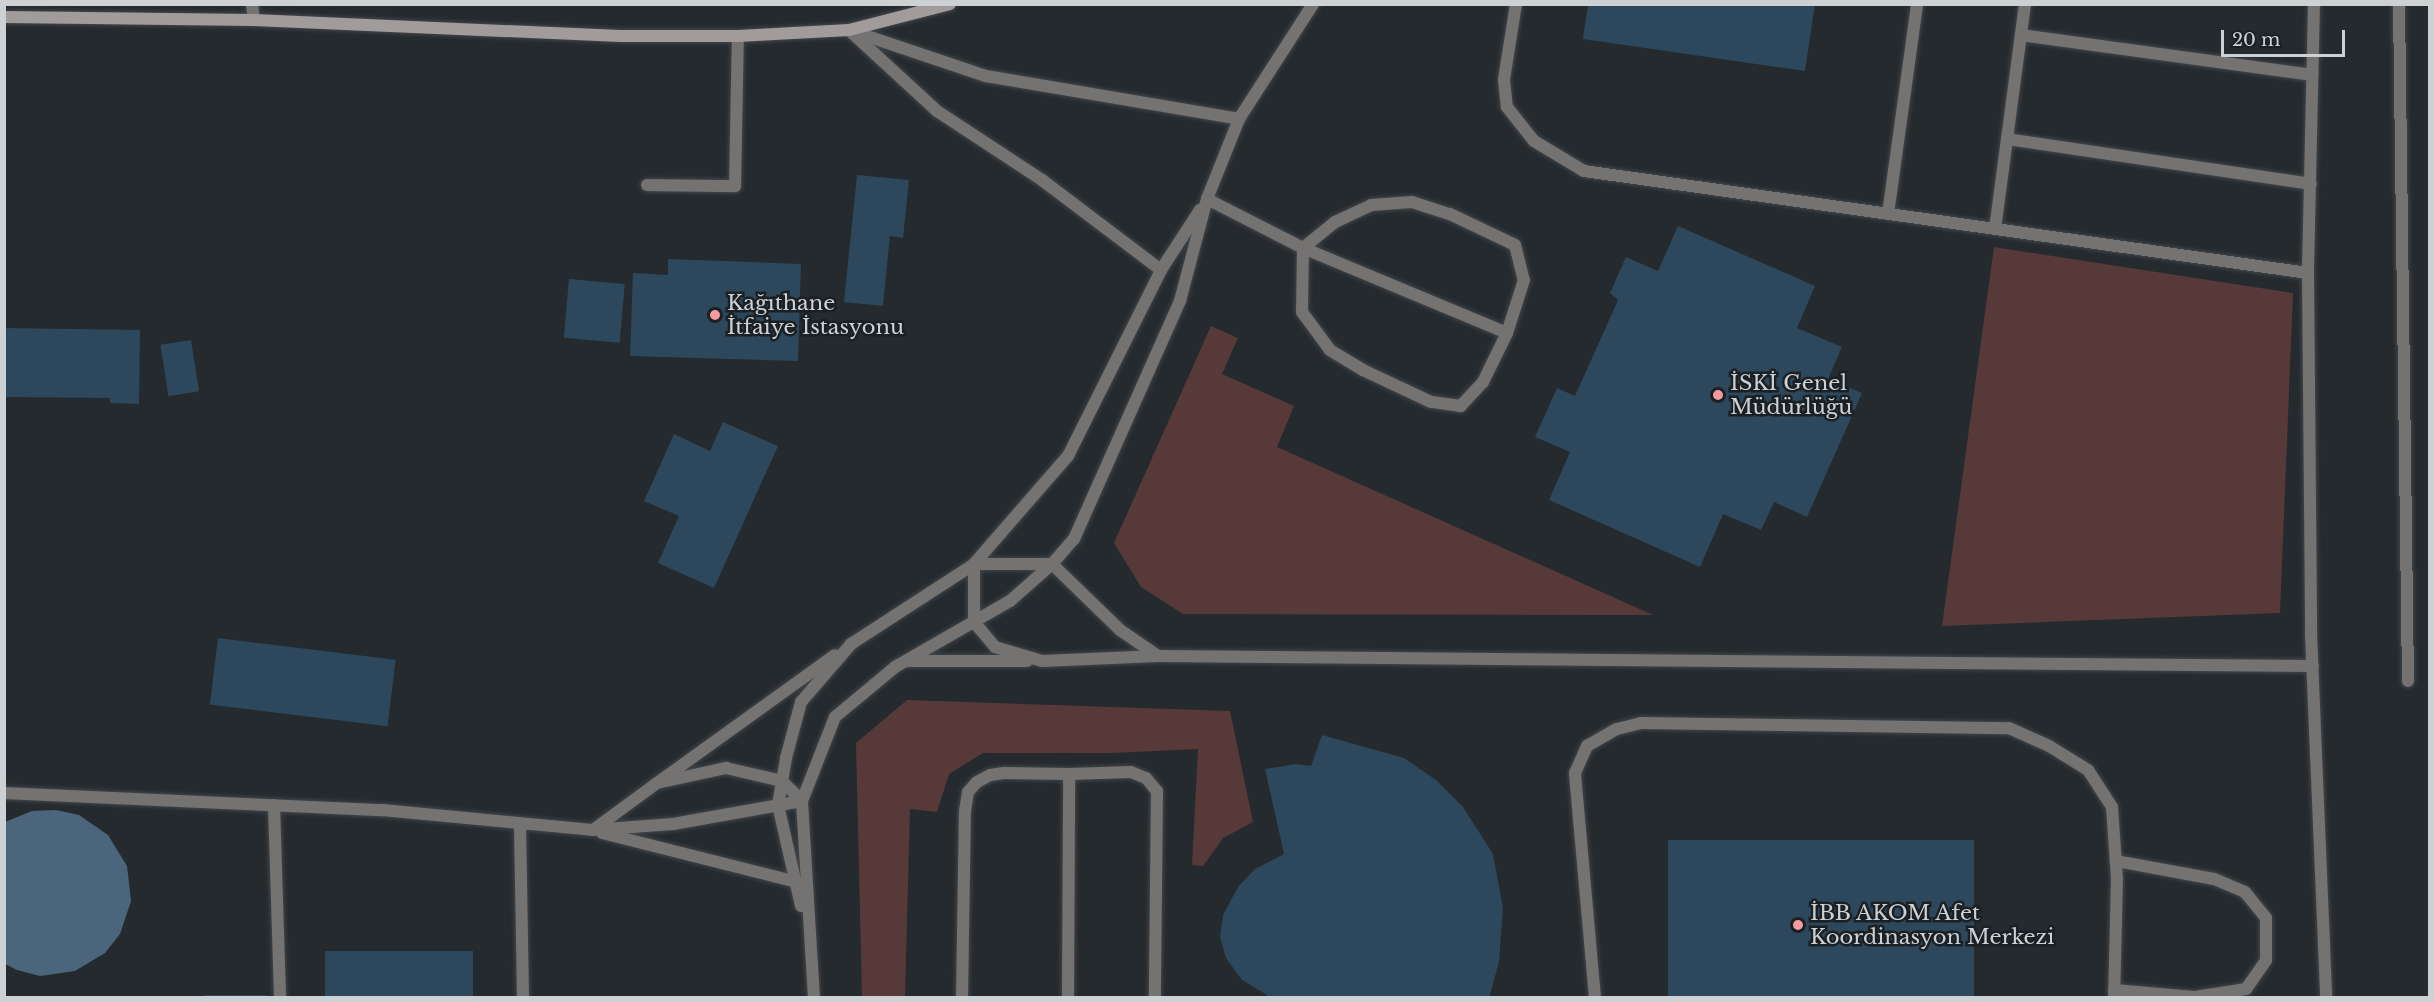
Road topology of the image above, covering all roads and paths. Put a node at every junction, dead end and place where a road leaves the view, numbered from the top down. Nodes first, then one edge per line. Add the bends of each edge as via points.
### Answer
1 (252, 4) edge
2 (950, 4) edge
3 (1313, 4) edge
4 (1516, 4) edge
5 (1917, 4) edge
6 (2025, 4) edge
7 (2314, 4) edge
8 (2399, 4) edge
9 (4, 16) edge
10 (254, 20) junction
11 (849, 30) junction
12 (2021, 35) junction
13 (738, 36) junction
14 (2312, 75) junction
15 (1239, 118) junction
16 (2007, 139) junction
17 (2310, 184) junction
18 (647, 185) dead end
19 (1207, 199) junction
20 (1888, 214) junction
21 (1995, 229) junction
22 (1303, 249) junction
23 (1161, 270) junction
24 (2308, 273) junction
25 (1506, 333) junction
26 (974, 564) junction
27 (1052, 564) junction
28 (974, 622) junction
29 (851, 644) junction
30 (1158, 656) junction
31 (905, 661) junction
32 (1042, 661) junction
33 (2313, 666) junction
34 (2408, 681) dead end
35 (1070, 774) junction
36 (782, 781) junction
37 (657, 783) junction
38 (4, 793) edge
39 (802, 801) junction
40 (274, 805) junction
41 (778, 805) junction
42 (520, 825) junction
43 (592, 830) junction
44 (2116, 861) junction
45 (797, 882) junction
46 (812, 964) junction
47 (2114, 994) edge
48 (279, 998) edge
49 (523, 998) edge
50 (814, 998) edge
51 (962, 998) edge
52 (1068, 998) edge
53 (1155, 998) edge
54 (1595, 998) edge
55 (2326, 998) edge

1 - 10 street
2 - 11 main road
3 - 15 street
4 - 20 street via 1504,80 1508,107 1534,141 1584,171
5 - 20 street
6 - 12 street
7 - 14 street
8 - 34 street
9 - 10 main road
10 - 13 main road via 621,36
11 - 13 main road
11 - 15 street via 986,76
11 - 23 street via 937,111 1042,180
12 - 14 street
12 - 16 street
13 - 18 street via 735,186
14 - 17 street
15 - 19 street
16 - 17 street
16 - 21 street
17 - 24 street
19 - 22 street
19 - 23 street
19 - 27 street via 1180,301 1074,539
20 - 21 street
21 - 24 street
22 - 25 street
22 - 25 street via 1335,222 1371,205 1412,202 1450,214 1515,245 1524,280
22 - 25 street via 1302,312 1330,350 1431,402 1461,406 1483,382
23 - 26 street via 1068,456
24 - 33 street
26 - 27 street
26 - 28 street
26 - 29 street
27 - 28 street via 1010,601
27 - 30 street via 1120,630
28 - 31 street
28 - 32 street via 995,647
29 - 36 street via 801,702
29 - 37 street
30 - 32 street
30 - 33 street
31 - 32 street
31 - 39 street via 836,717
33 - 55 street
35 - 51 street via 990,775 968,792
35 - 52 street
35 - 53 street via 1131,772 1146,778 1157,791
36 - 37 street via 726,768
36 - 39 street
36 - 41 street
37 - 43 street
38 - 40 street
39 - 41 street
39 - 46 street
40 - 42 street via 382,810
40 - 48 street
41 - 43 street via 673,824
41 - 45 street
42 - 43 street
42 - 49 street
43 - 45 street
44 - 47 street
44 - 47 street via 2214,879 2245,892 2266,918 2266,960 2246,989 2195,997
44 - 54 street via 2112,807 2088,770 2010,728 1641,723 1617,729 1587,746 1575,773
45 - 46 street
46 - 50 street

